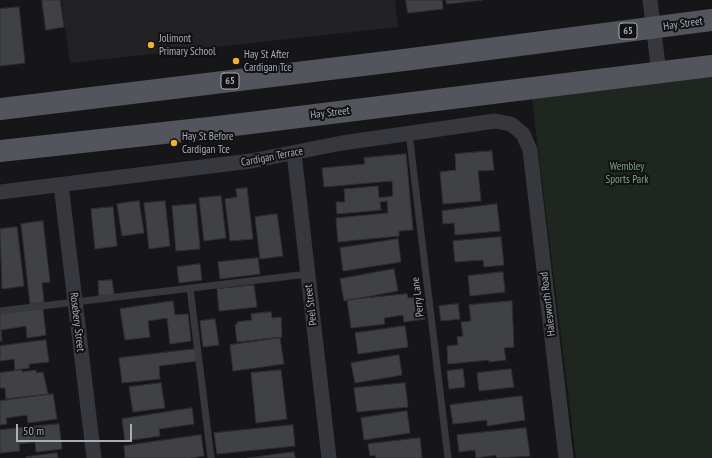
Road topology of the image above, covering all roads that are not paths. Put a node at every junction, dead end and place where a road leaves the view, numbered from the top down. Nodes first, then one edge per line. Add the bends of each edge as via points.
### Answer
1 (650, 0) edge
2 (712, 20) edge
3 (653, 27) junction
4 (712, 66) edge
5 (659, 73) junction
6 (0, 109) edge
7 (409, 133) junction
8 (530, 150) joint
9 (0, 151) edge
10 (294, 153) junction
11 (61, 185) junction
12 (0, 192) edge
13 (308, 274) junction
14 (190, 288) junction
15 (75, 302) junction
16 (0, 311) edge
17 (94, 458) edge
18 (211, 458) edge
19 (329, 458) edge
20 (448, 458) edge
21 (566, 458) edge

1 - 3 street, Hay Street
2 - 3 main road, Hay Street / 65
3 - 5 street, Hay Street
3 - 6 main road, Hay Street / 65
4 - 5 main road, Hay Street
5 - 9 main road, Hay Street
7 - 8 street, Cardigan Terrace via 495,121 517,128 523,134
7 - 10 street, Cardigan Terrace
7 - 20 lane, Perry Lane
8 - 21 street, Halesworth Road
10 - 11 street, Cardigan Terrace via 216,166
10 - 13 street, Peel Street
11 - 12 street, Cardigan Terrace
11 - 15 street, Rosebery Street
13 - 14 lane
13 - 19 street, Peel Street
14 - 15 lane
14 - 18 lane
15 - 16 lane
15 - 17 street, Rosebery Street

